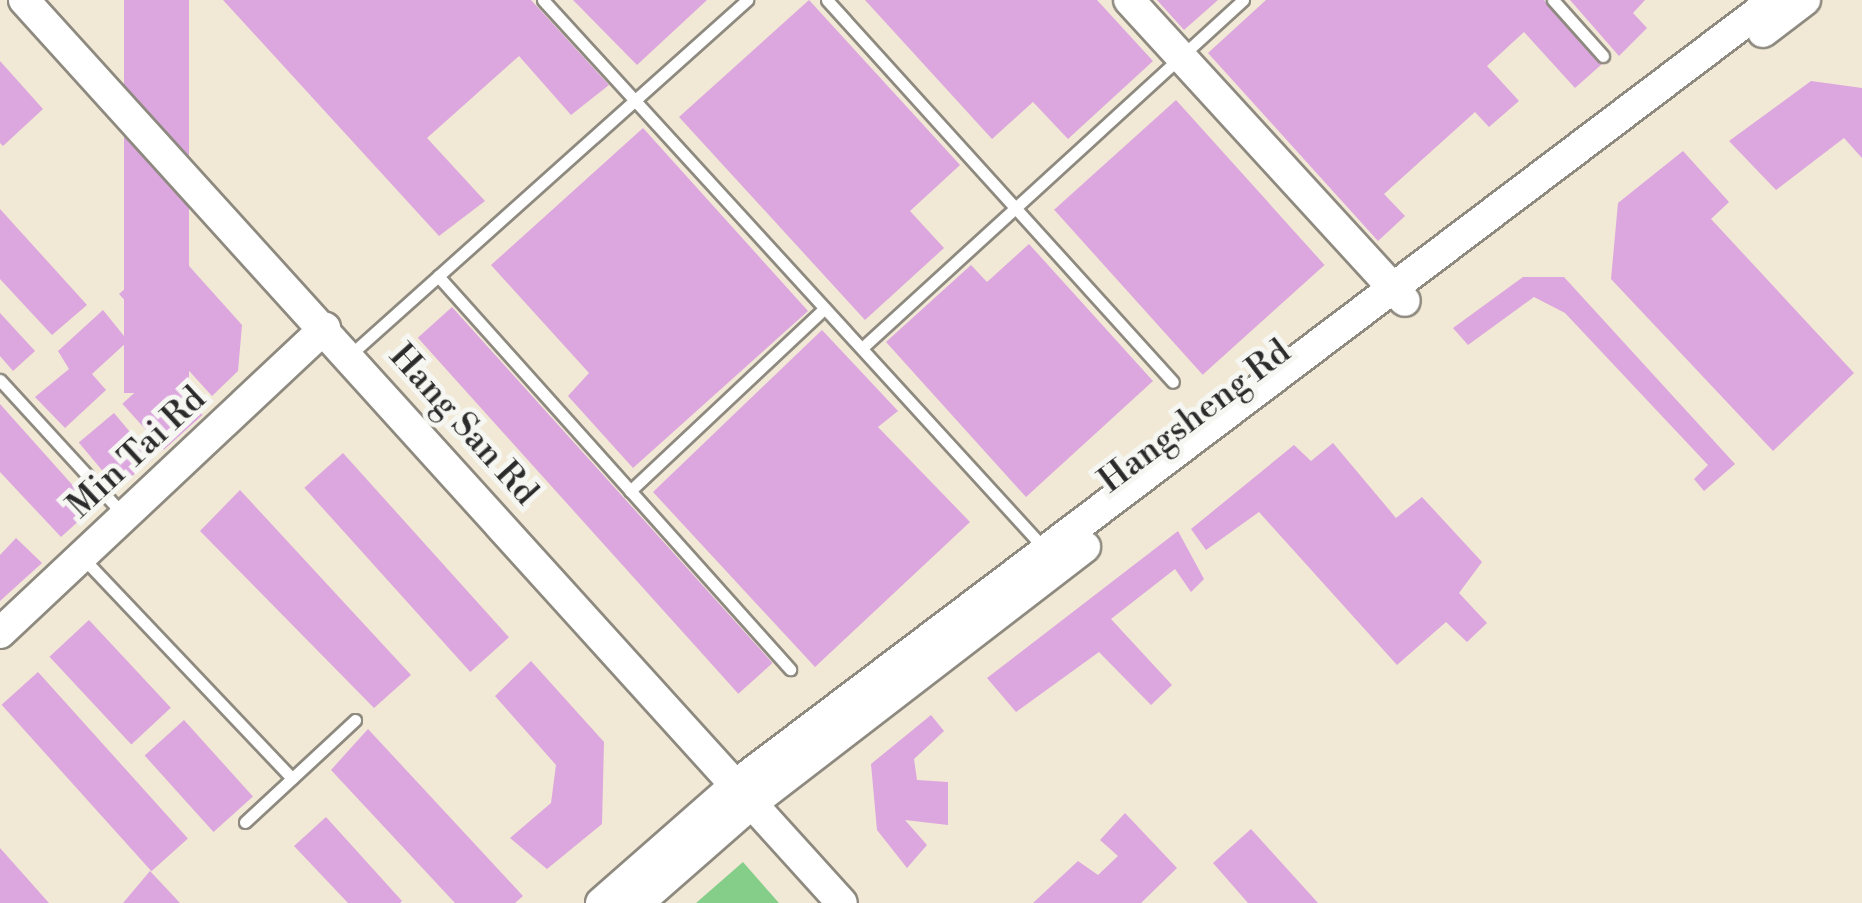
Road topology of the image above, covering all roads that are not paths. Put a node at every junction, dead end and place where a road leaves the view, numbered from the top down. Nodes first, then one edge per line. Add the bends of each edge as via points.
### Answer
1 (24, 0) edge
2 (543, 0) edge
3 (746, 0) edge
4 (828, 0) edge
5 (1129, 0) edge
6 (1243, 0) edge
7 (1553, 0) edge
8 (1774, 0) edge
9 (1805, 0) edge
10 (1181, 56) junction
11 (1603, 56) dead end
12 (634, 100) junction
13 (1016, 208) junction
14 (438, 276) junction
15 (1400, 296) junction
16 (825, 308) junction
17 (325, 328) junction
18 (862, 348) junction
19 (350, 354) junction
20 (0, 380) edge
21 (1173, 382) dead end
22 (630, 491) junction
23 (125, 516) junction
24 (81, 556) junction
25 (1053, 558) junction
26 (0, 632) edge
27 (790, 669) dead end
28 (355, 720) dead end
29 (292, 778) junction
30 (742, 795) junction
31 (244, 822) dead end
32 (602, 903) edge
33 (638, 903) edge
34 (842, 903) edge

1 - 17 street, Hang San Rd
2 - 12 lane
3 - 12 lane
4 - 13 lane
5 - 10 street
6 - 10 lane
7 - 11 lane
8 - 15 street
9 - 15 street, Hangsheng Rd
10 - 13 lane
10 - 15 street
12 - 14 lane
12 - 16 lane
13 - 18 lane
13 - 21 lane
14 - 19 lane
14 - 22 lane
15 - 25 street, Hangsheng Rd
16 - 18 lane
16 - 22 lane
17 - 19 street, Hang San Rd
17 - 23 street, Min Tai Rd
18 - 25 lane
19 - 30 street, Hang San Rd
20 - 23 lane
22 - 27 lane
23 - 24 street, Min Tai Rd
24 - 26 street, Min Tai Rd
24 - 29 lane
25 - 30 street, Hangsheng Rd
28 - 29 lane
29 - 31 lane
30 - 32 street
30 - 33 street
30 - 34 street, Hang San Rd

